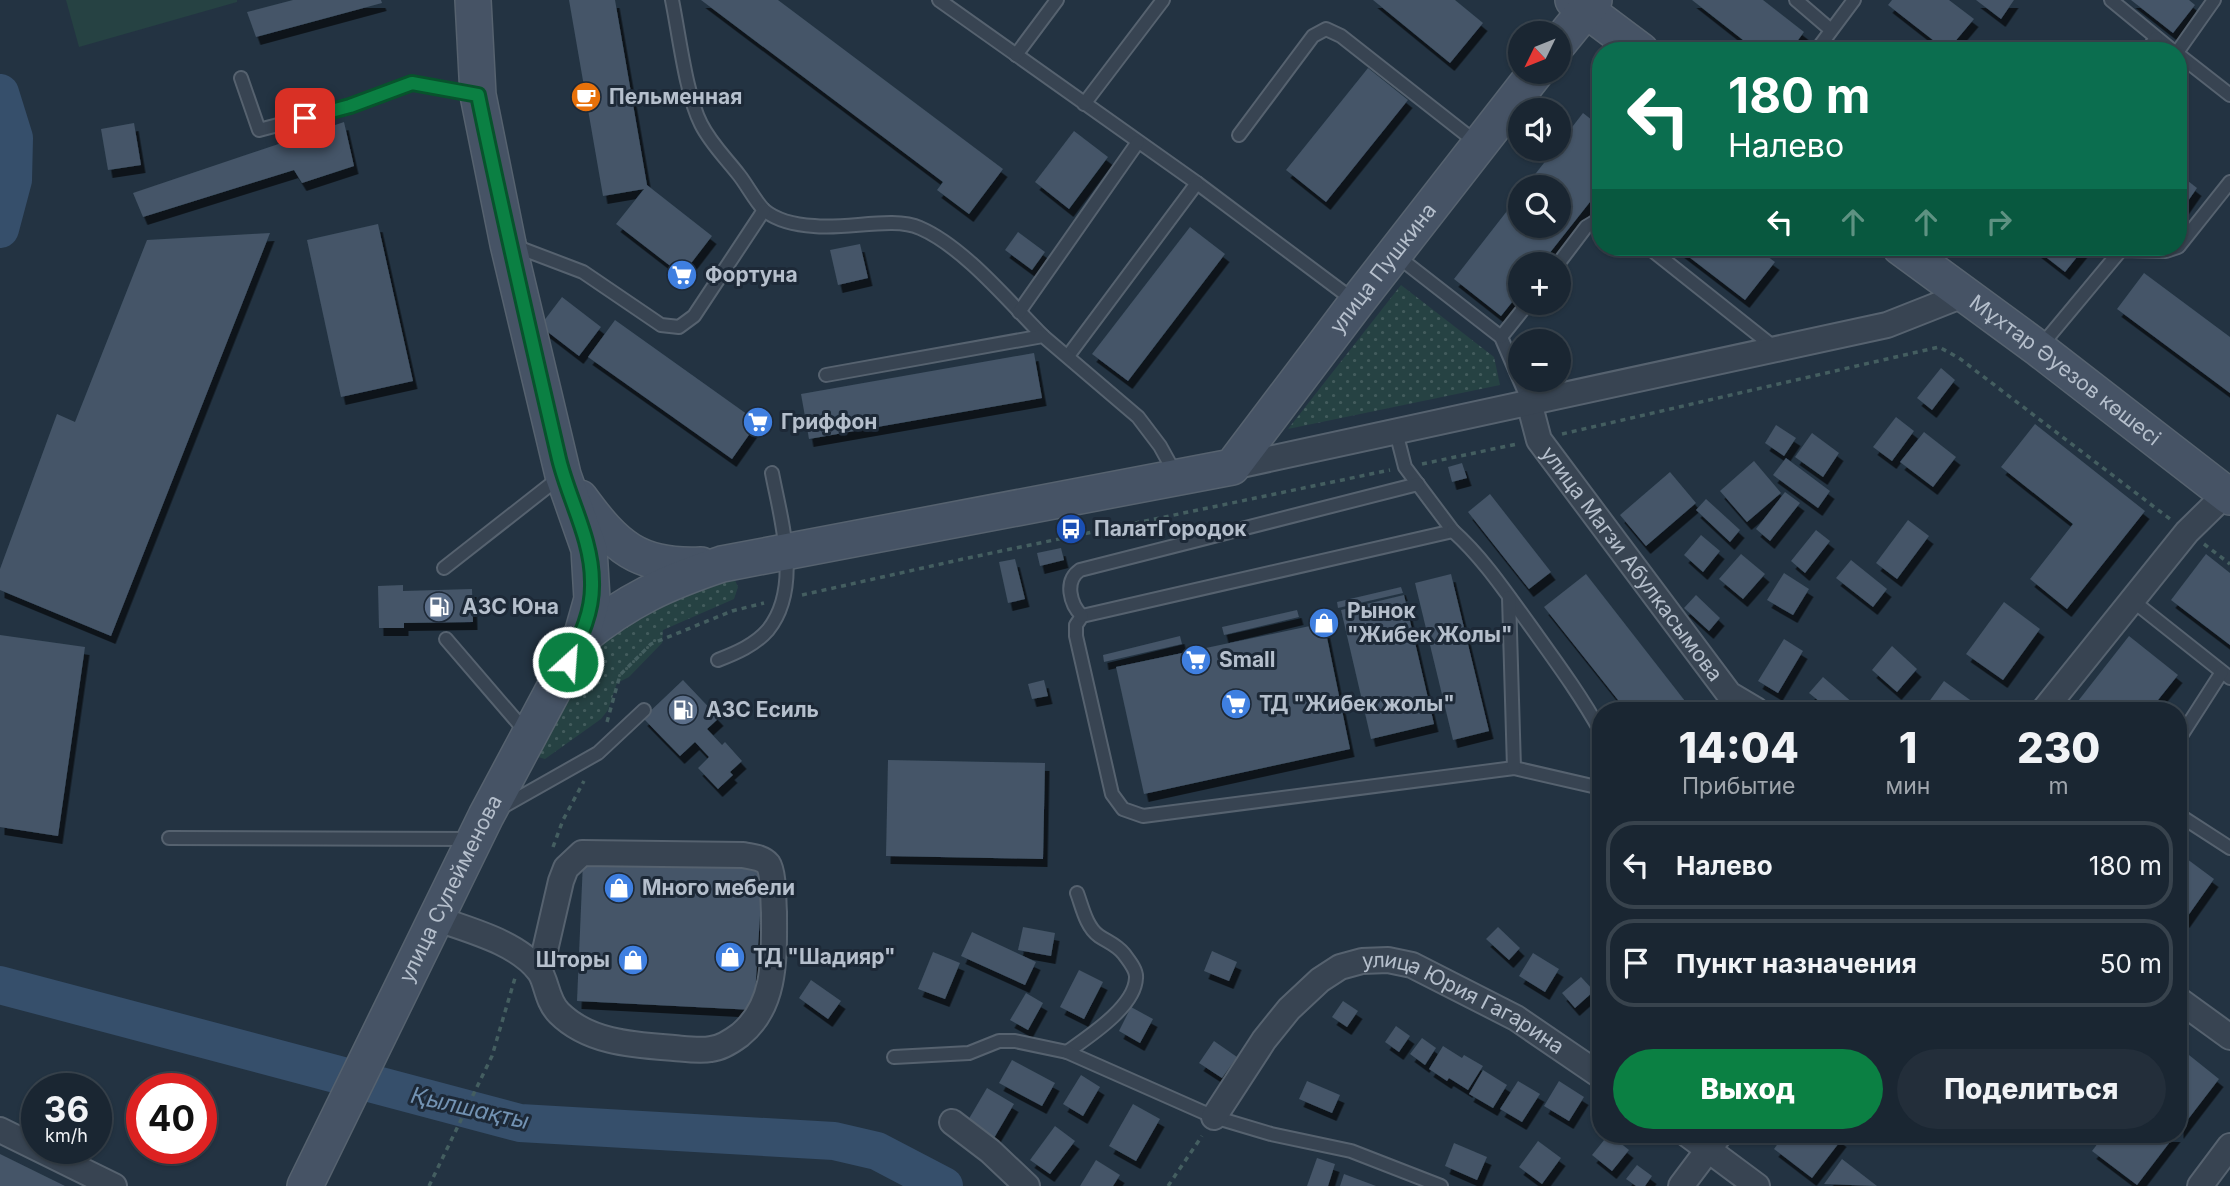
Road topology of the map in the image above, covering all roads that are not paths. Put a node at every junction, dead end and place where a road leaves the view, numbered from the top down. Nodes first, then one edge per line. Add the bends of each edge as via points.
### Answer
1 (473, 0) edge
2 (672, 0) edge
3 (939, 0) edge
4 (1057, 0) edge
5 (1163, 0) edge
6 (1796, 0) edge
7 (1854, 0) edge
8 (2110, 0) edge
9 (2214, 0) edge
10 (1584, 3) edge
11 (1572, 22) edge
12 (1831, 30) junction
13 (2156, 38) junction
14 (1630, 42) edge
15 (1822, 42) edge
16 (2153, 42) edge
17 (2162, 42) edge
18 (2183, 42) edge
19 (1016, 55) junction
20 (2187, 61) edge
21 (241, 78) dead end
22 (1527, 84) edge
23 (478, 95) junction
24 (2230, 95) edge
25 (1084, 104) junction
26 (1239, 135) dead end
27 (1138, 142) junction
28 (1480, 145) junction
29 (2230, 182) edge
30 (1197, 183) junction
31 (2219, 198) junction
32 (2230, 206) edge
33 (764, 210) junction
34 (1592, 224) edge
35 (2187, 236) edge
36 (508, 244) junction
37 (1567, 252) edge
38 (1394, 254) junction
39 (1659, 256) edge
40 (1912, 256) edge
41 (2116, 256) edge
42 (1963, 295) junction
43 (1356, 303) junction
44 (1019, 312) junction
45 (1518, 315) edge
46 (1043, 336) junction
47 (1501, 337) junction
48 (1775, 348) junction
49 (2039, 349) junction
50 (1069, 356) junction
51 (825, 375) dead end
52 (1529, 402) junction
53 (1396, 432) junction
54 (1232, 467) junction
55 (772, 473) dead end
56 (563, 475) junction
57 (1178, 479) junction
58 (1418, 484) junction
59 (2229, 494) edge
60 (1453, 531) junction
61 (788, 552) junction
62 (722, 564) junction
63 (444, 568) dead end
64 (1509, 596) junction
65 (2133, 601) junction
66 (1082, 616) junction
67 (581, 638) junction
68 (446, 639) dead end
69 (718, 660) dead end
70 (2226, 675) edge
71 (1742, 702) edge
72 (2050, 702) edge
73 (644, 709) dead end
74 (1592, 718) edge
75 (2187, 728) edge
76 (529, 736) junction
77 (1514, 768) junction
78 (1592, 786) edge
79 (2187, 820) edge
80 (481, 827) junction
81 (169, 838) dead end
82 (2230, 848) edge
83 (1076, 893) dead end
84 (435, 918) junction
85 (540, 972) junction
86 (2187, 1006) edge
87 (2230, 1037) edge
88 (1068, 1052) junction
89 (894, 1056) dead end
90 (1592, 1070) edge
91 (1214, 1117) junction
92 (952, 1122) dead end
93 (0, 1130) edge
94 (1713, 1143) edge
95 (1716, 1143) edge
96 (2230, 1146) edge
97 (114, 1186) edge
98 (304, 1186) edge
99 (1027, 1186) edge
100 (1441, 1186) edge
101 (1681, 1186) edge
102 (1757, 1186) edge
103 (2200, 1186) edge

1 - 23 street
2 - 33 lane via 700,122
3 - 19 lane
4 - 19 lane
5 - 25 lane
6 - 12 lane
7 - 12 lane
8 - 13 lane
9 - 18 lane
10 - 11 street
10 - 14 street
12 - 15 lane
13 - 16 lane
13 - 17 lane
19 - 25 lane
20 - 24 lane
21 - 23 lane via 259,130 350,106 412,83
22 - 28 street, улица Пушкина
23 - 36 street
25 - 27 lane
26 - 28 lane via 1313,36 1326,30 1341,36
27 - 30 lane
27 - 44 lane
28 - 38 street, улица Пушкина
29 - 31 lane
30 - 43 lane
30 - 50 lane
31 - 32 lane
31 - 35 lane
33 - 36 lane via 694,316 679,327 661,325 583,272
33 - 44 lane via 792,223 814,226 891,222 917,226 944,240
34 - 37 lane
36 - 56 street
38 - 43 street, улица Пушкина
38 - 47 lane
39 - 48 lane
40 - 42 street, Мұхтар Әуезов көшесі
41 - 49 lane
42 - 48 street via 1887,325
42 - 49 street, Мұхтар Әуезов көшесі
43 - 54 street, улица Пушкина
44 - 46 lane
45 - 47 lane
46 - 50 lane
46 - 51 lane
47 - 52 lane
48 - 52 street
49 - 59 street, Мұхтар Әуезов көшесі
50 - 57 lane via 1138,418
52 - 53 street
52 - 71 street, улица Магзи Абулкасымова via 1539,440 1729,694
53 - 54 street
53 - 58 lane via 1405,467
54 - 57 street
55 - 61 lane
56 - 62 street via 596,519 629,552 663,564
56 - 63 lane
56 - 67 street via 589,549 592,580
57 - 61 street
58 - 60 lane
58 - 66 lane via 1080,570 1070,582 1072,605
59 - 65 street via 2187,532
60 - 64 lane
60 - 66 lane
61 - 62 street
61 - 69 lane via 777,615 747,648
62 - 67 street via 657,587
64 - 74 lane
64 - 77 lane
65 - 70 lane
65 - 72 street
66 - 77 lane via 1076,636 1112,794 1133,814
67 - 76 street, улица Сулейменова
68 - 76 lane
70 - 75 lane
73 - 80 lane via 598,753
76 - 80 street, улица Сулейменова
77 - 78 lane
79 - 82 lane
80 - 81 lane
80 - 84 street, улица Сулейменова
83 - 88 lane via 1093,931 1119,949 1135,970 1136,979 1119,1010
84 - 85 street via 501,943
84 - 98 street, улица Сулейменова
85 - 85 street via 561,881 566,868 582,853 743,856 768,864 774,903 771,983 764,1005 733,1041 712,1049 689,1049 626,1044 597,1036 572,1025 557,1011
86 - 87 street
88 - 89 lane via 999,1041 969,1053
88 - 91 lane
90 - 91 street, улица Юрия Гагарина via 1516,1018 1412,965 1362,961 1339,967 1289,1009
91 - 100 lane via 1351,1150
92 - 99 street
93 - 97 street
94 - 101 street
95 - 102 street
96 - 103 street

